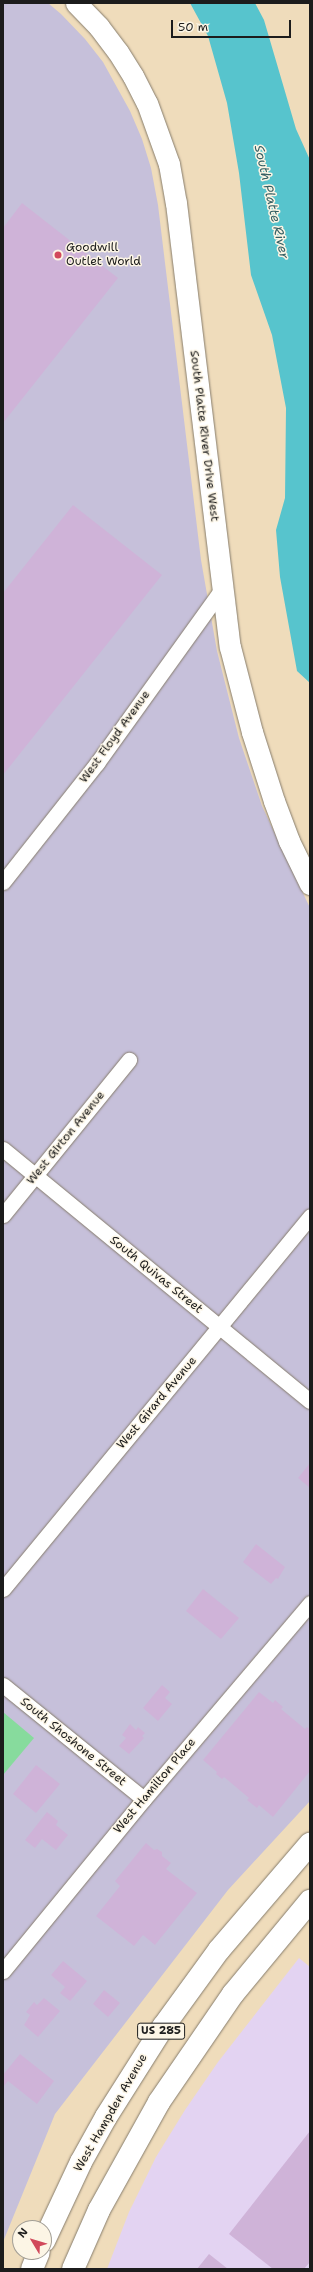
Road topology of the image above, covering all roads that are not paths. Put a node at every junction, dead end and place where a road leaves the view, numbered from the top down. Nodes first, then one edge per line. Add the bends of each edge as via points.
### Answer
1 (76, 3) edge
2 (222, 589) junction
3 (3, 882) edge
4 (310, 884) edge
5 (129, 1060) dead end
6 (3, 1149) edge
7 (36, 1176) junction
8 (3, 1215) edge
9 (310, 1216) edge
10 (220, 1327) junction
11 (310, 1401) edge
12 (3, 1589) edge
13 (310, 1603) edge
14 (3, 1685) edge
15 (144, 1799) junction
16 (310, 1844) edge
17 (310, 1901) edge
18 (3, 1971) edge
19 (52, 2223) edge
20 (73, 2269) edge

1 - 2 street, South Platte River Drive West via 99,27 133,76 147,103 169,164 176,202
2 - 3 street, West Floyd Avenue via 97,763
2 - 4 street, South Platte River Drive West via 230,647 252,732 289,841
5 - 7 street, West Girton Avenue
6 - 7 street, South Quivas Street
7 - 8 street, West Girton Avenue
7 - 10 street, South Quivas Street
9 - 10 street, West Girard Avenue
10 - 11 street, South Quivas Street
10 - 12 street, West Girard Avenue
13 - 15 street, West Hamilton Place
14 - 15 street, South Shoshone Street
15 - 18 street, West Hamilton Place
16 - 19 highway, West Hampden Avenue / US 285 via 219,1950 163,2027 106,2117
17 - 20 highway, US 285 via 233,1994 159,2102 103,2203

